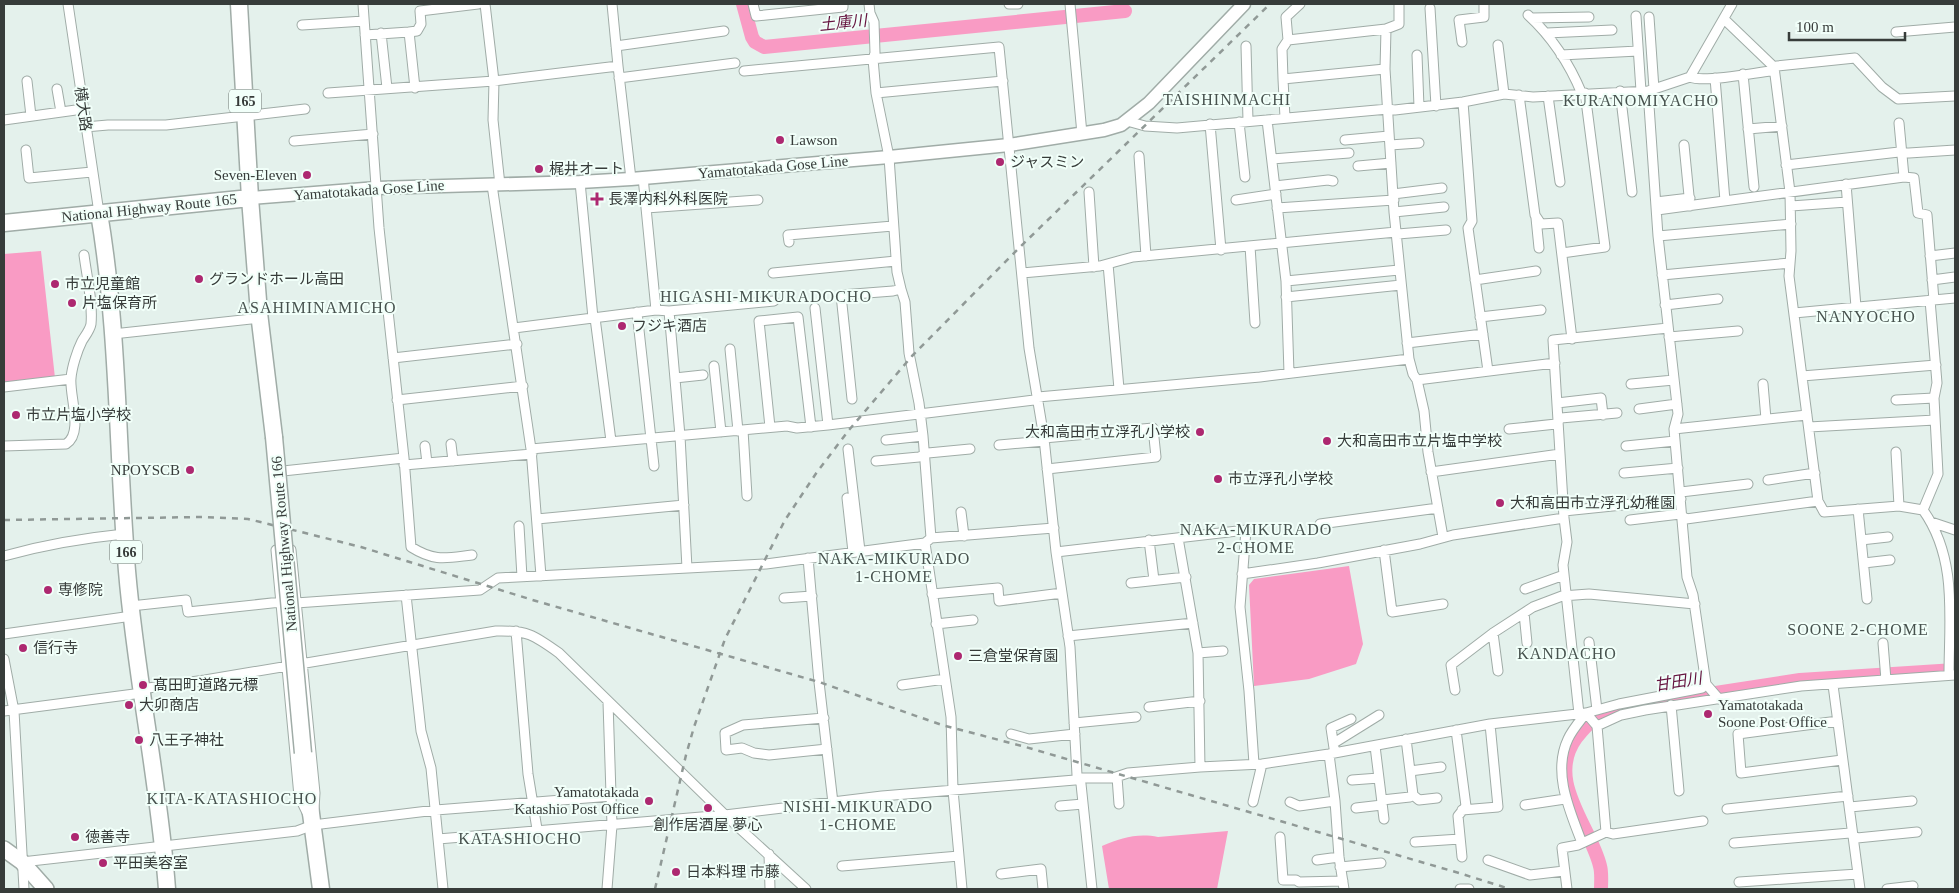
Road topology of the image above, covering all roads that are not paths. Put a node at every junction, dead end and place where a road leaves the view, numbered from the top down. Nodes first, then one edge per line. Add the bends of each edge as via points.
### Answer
1 (68, 4) edge
2 (239, 4) edge
3 (363, 4) edge
4 (478, 4) edge
5 (485, 4) edge
6 (612, 4) edge
7 (753, 4) edge
8 (843, 4) edge
9 (869, 4) edge
10 (1070, 4) edge
11 (1244, 4) edge
12 (1300, 4) edge
13 (1399, 4) edge
14 (1484, 4) edge
15 (1732, 4) edge
16 (1430, 8) dead end
17 (1636, 16) dead end
18 (1589, 17) dead end
19 (1649, 17) dead end
20 (1724, 19) junction
21 (364, 21) junction
22 (302, 25) dead end
23 (1955, 27) edge
24 (1386, 30) junction
25 (1612, 30) dead end
26 (724, 31) dead end
27 (409, 32) junction
28 (1896, 32) dead end
29 (382, 33) junction
30 (1547, 33) junction
31 (365, 35) junction
32 (1288, 40) junction
33 (1462, 42) dead end
34 (1498, 45) dead end
35 (616, 46) junction
36 (1246, 46) dead end
37 (1638, 51) junction
38 (1417, 55) dead end
39 (1560, 55) junction
40 (873, 59) junction
41 (735, 63) dead end
42 (618, 66) junction
43 (1774, 67) junction
44 (1385, 69) junction
45 (744, 71) dead end
46 (1744, 74) junction
47 (1690, 77) junction
48 (619, 78) junction
49 (1715, 78) junction
50 (1283, 79) junction
51 (26, 81) dead end
52 (494, 81) junction
53 (1003, 81) junction
54 (387, 88) junction
55 (414, 88) junction
56 (57, 89) dead end
57 (369, 90) junction
58 (1648, 90) junction
59 (1620, 91) junction
60 (328, 93) dead end
61 (876, 93) junction
62 (1504, 94) junction
63 (1583, 94) junction
64 (1519, 95) junction
65 (1548, 96) junction
66 (1955, 96) edge
67 (1463, 102) junction
68 (1436, 106) junction
69 (1419, 108) junction
70 (83, 109) junction
71 (305, 109) dead end
72 (1388, 109) junction
73 (61, 112) junction
74 (31, 116) junction
75 (246, 116) junction
76 (1285, 118) junction
77 (4, 120) edge
78 (1267, 120) junction
79 (1126, 121) junction
80 (1243, 121) junction
81 (1899, 122) dead end
82 (1210, 124) junction
83 (1782, 126) junction
84 (85, 128) junction
85 (1748, 129) junction
86 (373, 134) junction
87 (1082, 134) junction
88 (294, 140) dead end
89 (1345, 140) dead end
90 (1390, 140) junction
91 (1419, 143) dead end
92 (1009, 144) junction
93 (1684, 145) dead end
94 (26, 150) dead end
95 (1955, 150) edge
96 (1902, 153) junction
97 (1349, 154) dead end
98 (1139, 156) dead end
99 (889, 157) junction
100 (1272, 159) junction
101 (1391, 163) junction
102 (1786, 165) junction
103 (1358, 166) dead end
104 (92, 172) junction
105 (1246, 177) dead end
106 (1904, 177) junction
107 (637, 178) junction
108 (1333, 181) dead end
109 (580, 182) junction
110 (1560, 182) dead end
111 (1846, 184) junction
112 (496, 185) junction
113 (1754, 187) dead end
114 (377, 188) junction
115 (1442, 188) dead end
116 (1275, 190) junction
117 (1089, 192) dead end
118 (1632, 192) dead end
119 (1790, 192) junction
120 (1393, 197) junction
121 (250, 198) junction
122 (758, 200) dead end
123 (1236, 200) dead end
124 (1725, 201) junction
125 (1690, 202) junction
126 (1847, 202) junction
127 (1656, 206) junction
128 (1791, 206) junction
129 (1444, 207) dead end
130 (646, 208) junction
131 (1277, 208) junction
132 (1394, 212) junction
133 (99, 213) junction
134 (1535, 215) junction
135 (4, 223) edge
136 (1791, 224) junction
137 (894, 226) junction
138 (1446, 230) dead end
139 (1396, 232) junction
140 (1658, 236) junction
141 (788, 242) dead end
142 (1281, 244) junction
143 (1250, 246) junction
144 (1539, 248) dead end
145 (1221, 250) junction
146 (1955, 253) edge
147 (1562, 254) junction
148 (84, 255) dead end
149 (1146, 256) junction
150 (1930, 256) junction
151 (896, 261) junction
152 (1790, 263) junction
153 (1108, 264) junction
154 (1094, 267) junction
155 (1400, 270) junction
156 (1536, 271) dead end
157 (774, 273) dead end
158 (1022, 273) junction
159 (1662, 275) junction
160 (1955, 277) edge
161 (1475, 280) junction
162 (1932, 280) junction
163 (1286, 281) junction
164 (1401, 285) junction
165 (901, 289) junction
166 (1286, 296) junction
167 (1955, 298) edge
168 (1718, 299) dead end
169 (774, 300) dead end
170 (1932, 300) junction
171 (1665, 305) junction
172 (1856, 307) junction
173 (815, 308) dead end
174 (656, 310) junction
175 (1541, 310) dead end
176 (669, 311) junction
177 (637, 312) junction
178 (1794, 313) junction
179 (260, 318) junction
180 (594, 318) junction
181 (1480, 318) junction
182 (1255, 323) dead end
183 (514, 328) junction
184 (1668, 328) junction
185 (1738, 330) dead end
186 (112, 334) junction
187 (1483, 334) junction
188 (1669, 337) junction
189 (1572, 339) junction
190 (517, 344) junction
191 (1407, 344) junction
192 (730, 349) dead end
193 (392, 358) junction
194 (1409, 360) junction
195 (1554, 363) junction
196 (1936, 365) junction
197 (714, 366) dead end
198 (1488, 371) junction
199 (1289, 373) junction
200 (703, 375) dead end
201 (1802, 376) junction
202 (675, 378) junction
203 (71, 379) junction
204 (1417, 380) junction
205 (1674, 380) junction
206 (1631, 384) dead end
207 (1763, 384) dead end
208 (523, 386) junction
209 (4, 387) edge
210 (1119, 388) junction
211 (1038, 397) junction
212 (852, 398) dead end
213 (1934, 398) junction
214 (397, 400) junction
215 (1896, 400) dead end
216 (1557, 403) junction
217 (1677, 404) junction
218 (1640, 409) dead end
219 (920, 413) junction
220 (1617, 413) dead end
221 (1603, 415) junction
222 (1807, 415) junction
223 (1766, 420) junction
224 (1935, 420) junction
225 (1559, 421) junction
226 (828, 425) junction
227 (811, 426) junction
228 (1809, 427) junction
229 (770, 428) junction
230 (1509, 429) dead end
231 (1674, 429) junction
232 (740, 431) junction
233 (721, 432) junction
234 (680, 436) junction
235 (923, 436) junction
236 (652, 438) junction
237 (1045, 439) junction
238 (886, 440) dead end
239 (611, 441) junction
240 (1675, 441) junction
241 (451, 444) dead end
242 (999, 445) dead end
243 (4, 446) edge
244 (425, 446) dead end
245 (1626, 446) dead end
246 (848, 449) dead end
247 (970, 449) dead end
248 (532, 452) junction
249 (1896, 452) dead end
250 (924, 454) junction
251 (1560, 454) junction
252 (453, 461) junction
253 (876, 461) dead end
254 (404, 462) junction
255 (427, 463) junction
256 (654, 466) dead end
257 (1678, 468) junction
258 (1047, 470) junction
259 (283, 471) junction
260 (1431, 472) junction
261 (1624, 473) dead end
262 (1815, 473) junction
263 (1768, 480) dead end
264 (846, 481) dead end
265 (1748, 484) dead end
266 (747, 496) dead end
267 (1681, 496) junction
268 (1818, 501) junction
269 (684, 505) junction
270 (1899, 506) junction
271 (1438, 508) junction
272 (1858, 508) junction
273 (1922, 510) junction
274 (961, 512) dead end
275 (1564, 515) junction
276 (1682, 516) junction
277 (537, 520) junction
278 (1630, 520) dead end
279 (1931, 522) junction
280 (1320, 524) dead end
281 (519, 526) dead end
282 (1054, 528) junction
283 (1955, 530) edge
284 (124, 534) junction
285 (964, 536) junction
286 (1443, 537) junction
287 (1888, 537) dead end
288 (1178, 538) junction
289 (928, 540) junction
290 (1149, 540) junction
291 (1861, 540) junction
292 (1384, 550) junction
293 (856, 552) junction
294 (1056, 552) junction
295 (472, 555) dead end
296 (4, 556) edge
297 (808, 558) junction
298 (1890, 560) dead end
299 (1864, 563) junction
300 (687, 568) junction
301 (1242, 574) junction
302 (1564, 575) junction
303 (541, 576) junction
304 (522, 577) junction
305 (1186, 577) junction
306 (1154, 580) junction
307 (1131, 583) dead end
308 (1525, 589) dead end
309 (1062, 593) junction
310 (932, 594) junction
311 (406, 595) junction
312 (812, 596) junction
313 (1566, 596) junction
314 (784, 598) dead end
315 (1867, 599) dead end
316 (281, 602) junction
317 (296, 603) junction
318 (1444, 604) dead end
319 (1694, 604) junction
320 (131, 611) junction
321 (1524, 613) junction
322 (973, 620) dead end
323 (1193, 623) junction
324 (936, 624) junction
325 (516, 631) junction
326 (1493, 633) junction
327 (4, 634) edge
328 (1068, 636) junction
329 (1589, 642) dead end
330 (1883, 643) dead end
331 (1527, 644) dead end
332 (412, 645) junction
333 (1223, 651) dead end
334 (1198, 653) junction
335 (4, 659) edge
336 (301, 663) junction
337 (287, 666) junction
338 (1498, 672) dead end
339 (1954, 676) edge
340 (945, 679) junction
341 (1886, 680) junction
342 (902, 685) dead end
343 (1833, 685) junction
344 (1707, 686) junction
345 (1454, 690) dead end
346 (142, 691) junction
347 (1717, 698) junction
348 (608, 702) junction
349 (1200, 702) junction
350 (1671, 705) junction
351 (1149, 707) dead end
352 (1597, 710) junction
353 (4, 711) edge
354 (14, 711) junction
355 (1582, 714) junction
356 (1380, 715) dead end
357 (1136, 716) dead end
358 (824, 718) junction
359 (1351, 720) dead end
360 (1838, 721) junction
361 (1074, 722) junction
362 (1490, 724) junction
363 (1597, 726) junction
364 (1456, 730) junction
365 (1011, 734) dead end
366 (1075, 734) junction
367 (1406, 739) junction
368 (1334, 743) junction
369 (1375, 746) junction
370 (827, 749) junction
371 (1332, 754) junction
372 (1842, 760) junction
373 (1258, 764) junction
374 (1200, 767) junction
375 (1441, 767) dead end
376 (1410, 771) junction
377 (1117, 777) junction
378 (1080, 778) junction
379 (1379, 778) junction
380 (1352, 780) dead end
381 (953, 790) junction
382 (1679, 791) dead end
383 (1413, 795) junction
384 (612, 796) junction
385 (1848, 796) junction
386 (1437, 798) dead end
387 (1565, 799) junction
388 (1336, 801) junction
389 (1912, 801) dead end
390 (534, 802) junction
391 (833, 802) junction
392 (1253, 802) dead end
393 (1290, 802) dead end
394 (1382, 802) junction
395 (1084, 804) junction
396 (1119, 804) dead end
397 (1525, 804) dead end
398 (1060, 806) dead end
399 (1850, 807) junction
400 (1356, 808) dead end
401 (1727, 809) dead end
402 (436, 810) junction
403 (1462, 810) junction
404 (725, 815) junction
405 (1384, 819) dead end
406 (1703, 820) dead end
407 (313, 824) junction
408 (612, 825) junction
409 (537, 829) junction
410 (1606, 832) junction
411 (1917, 832) dead end
412 (1854, 836) junction
413 (1280, 837) dead end
414 (438, 839) junction
415 (1460, 840) junction
416 (1415, 842) dead end
417 (1582, 843) junction
418 (1734, 844) dead end
419 (164, 846) junction
420 (4, 850) edge
421 (769, 854) junction
422 (959, 856) junction
423 (1462, 856) dead end
424 (1339, 858) junction
425 (1318, 860) dead end
426 (1488, 860) dead end
427 (22, 862) junction
428 (1381, 863) dead end
429 (842, 866) dead end
430 (1340, 867) junction
431 (1564, 871) junction
432 (1001, 874) dead end
433 (1858, 874) junction
434 (1739, 882) dead end
435 (1343, 885) edge
436 (1913, 886) dead end
437 (24, 889) edge
438 (46, 889) edge
439 (166, 889) edge
440 (321, 889) edge
441 (444, 889) edge
442 (607, 889) edge
443 (770, 889) edge
444 (806, 889) edge
445 (962, 889) edge
446 (1043, 889) edge
447 (1092, 889) edge
448 (1460, 889) edge
449 (1469, 889) edge
450 (1566, 889) edge
451 (1860, 889) edge
452 (1887, 889) edge

1 - 70 street, 横大路
2 - 75 highway, National Highway Route 165 / 165
3 - 21 street
4 - 27 street via 420,11 421,24 417,31
5 - 52 street
6 - 35 street
7 - 8 street via 756,16 843,7
9 - 40 street via 874,36
10 - 87 street
11 - 79 main road, Yamatotakada Gose Line via 1149,103
12 - 32 street via 1286,17
13 - 24 street via 1399,24
14 - 33 street via 1484,16 1458,20
15 - 20 street
16 - 68 street
17 - 37 street
18 - 30 street via 1530,16
19 - 58 street
20 - 43 street
20 - 47 street
21 - 22 street
21 - 31 street
23 - 28 street
24 - 32 street
24 - 44 street
25 - 30 street
26 - 35 street
27 - 29 street
27 - 55 street
29 - 31 street
29 - 54 street
30 - 39 street
31 - 57 street
32 - 50 street via 1282,49
34 - 62 street
35 - 42 street
36 - 80 street
37 - 39 street
37 - 58 street
38 - 69 street
39 - 63 street
40 - 45 street
40 - 53 street via 999,47
40 - 61 street
41 - 48 street
42 - 48 street
42 - 52 street
43 - 46 street via 1771,71
43 - 66 street via 1855,58 1898,99
43 - 83 street
44 - 50 street
44 - 72 street
46 - 49 street
46 - 85 street
47 - 49 street via 1696,80
47 - 58 street
48 - 107 street
49 - 124 street
50 - 76 street
51 - 74 street
52 - 55 street
52 - 112 street
53 - 61 street
53 - 92 street
54 - 55 street
54 - 57 street
56 - 73 street
57 - 60 street
57 - 86 street
58 - 59 street
58 - 127 street
59 - 63 street
59 - 118 street
61 - 99 street
62 - 64 street
62 - 67 street
63 - 65 street
63 - 147 street via 1605,247
64 - 65 street
64 - 134 street
65 - 110 street
67 - 68 street
67 - 161 street via 1472,221 1468,228
68 - 69 street
69 - 72 street
70 - 73 street
70 - 84 street, 横大路
71 - 75 street
72 - 76 street
72 - 90 street
73 - 74 street
74 - 77 street
75 - 84 street via 166,125
75 - 121 highway, National Highway Route 165 / 165
76 - 78 street
78 - 80 street
78 - 100 street
79 - 82 street via 1176,128
79 - 87 main road, Yamatotakada Gose Line
80 - 82 street
80 - 105 street
81 - 96 street
82 - 145 street
83 - 85 street
83 - 102 street
84 - 104 street, 横大路
85 - 113 street
86 - 88 street
86 - 114 street
87 - 92 main road, Yamatotakada Gose Line
89 - 90 street
90 - 91 street
90 - 101 street
92 - 99 main road, Yamatotakada Gose Line
92 - 158 street
93 - 125 street
94 - 104 street via 29,178
95 - 96 street
96 - 102 street
96 - 106 street
97 - 100 street
98 - 149 street
99 - 107 main road, Yamatotakada Gose Line
99 - 137 street
100 - 116 street
101 - 103 street
101 - 120 street
102 - 119 street
104 - 133 street, 横大路
106 - 111 street
106 - 150 street via 1914,178 1918,213 1927,215
107 - 109 main road, Yamatotakada Gose Line
107 - 130 street
108 - 116 street
109 - 112 main road, Yamatotakada Gose Line
109 - 180 street
111 - 119 street
111 - 126 street
112 - 114 main road, Yamatotakada Gose Line
112 - 183 street
114 - 121 main road, Yamatotakada Gose Line
114 - 193 street
115 - 120 street
116 - 123 street
116 - 131 street
117 - 154 street
119 - 124 street
119 - 128 street
120 - 131 street
120 - 132 street
121 - 133 highway, National Highway Route 165
121 - 179 highway, National Highway Route 166
122 - 130 street
124 - 125 street
125 - 127 street
126 - 128 street
126 - 172 street
127 - 140 street
128 - 136 street
129 - 132 street
130 - 174 street
131 - 142 street
132 - 139 street
133 - 135 highway, National Highway Route 165
133 - 186 highway, 166
134 - 144 street
134 - 147 street via 1541,224 1558,223
136 - 140 street
136 - 152 street
137 - 141 street via 788,235
137 - 151 street
138 - 139 street
139 - 142 street
139 - 155 street
140 - 159 street
142 - 143 street
142 - 163 street
143 - 145 street
143 - 182 street
145 - 149 street
146 - 150 street
147 - 189 street
148 - 203 street via 91,326 81,343
149 - 153 street
150 - 162 street
151 - 157 street
151 - 165 street
152 - 159 street
152 - 178 street
153 - 154 street
153 - 210 street
154 - 158 street
155 - 163 street
155 - 164 street
156 - 161 street
158 - 211 street via 1029,348
159 - 171 street
160 - 162 street
161 - 181 street
162 - 170 street
163 - 166 street
164 - 166 street
164 - 191 street
165 - 212 street via 841,295
165 - 219 street
166 - 199 street
167 - 170 street
168 - 171 street
169 - 176 street
170 - 172 street
170 - 196 street
171 - 184 street
172 - 178 street
173 - 226 street
174 - 176 street
174 - 177 street
175 - 181 street
176 - 202 street
177 - 180 street
177 - 236 street
178 - 201 street
179 - 186 street
179 - 259 street via 272,345
179 - 259 street via 257,347 273,509 287,508
179 - 407 highway, National Highway Route 166, bridge via 303,753
180 - 183 street
180 - 239 street
181 - 187 street
183 - 190 street
184 - 188 street
184 - 189 street
185 - 188 street
186 - 284 highway, 166
187 - 191 street
187 - 198 street
188 - 205 street
189 - 195 street via 1553,340
190 - 193 street
190 - 208 street
191 - 194 street
192 - 232 street
193 - 214 street
194 - 199 street
194 - 204 street
195 - 198 street
195 - 216 street
196 - 201 street
196 - 213 street
197 - 233 street
198 - 204 street
199 - 210 street
200 - 202 street
201 - 222 street
202 - 234 street
203 - 209 street
203 - 243 street via 75,416 71,441 66,444
204 - 260 street
205 - 206 street
205 - 217 street
207 - 223 street
208 - 214 street
208 - 248 street
210 - 211 street
211 - 219 street
211 - 237 street
213 - 215 street
213 - 224 street
214 - 254 street
216 - 221 street via 1601,398
216 - 225 street
217 - 218 street
217 - 231 street
219 - 226 street
219 - 235 street
220 - 221 street
221 - 225 street via 1561,418
222 - 223 street
222 - 228 street
223 - 231 street
224 - 228 street
224 - 273 street via 1938,474
225 - 230 street
225 - 251 street
226 - 227 street
227 - 229 street
227 - 229 street via 798,317 759,321
228 - 262 street
229 - 232 street
231 - 240 street
232 - 233 street
232 - 266 street
233 - 234 street
234 - 236 street
234 - 269 street
235 - 238 street
235 - 250 street
236 - 239 street
236 - 256 street
237 - 242 street
237 - 258 street
237 - 258 street via 1153,428 1156,457
239 - 248 street
240 - 245 street
240 - 257 street
241 - 252 street
244 - 255 street
246 - 293 street
247 - 250 street
248 - 252 street
248 - 277 street
249 - 270 street
250 - 253 street via 919,458
250 - 289 street
251 - 260 street
251 - 275 street
252 - 255 street
254 - 255 street
254 - 259 street
254 - 295 street via 411,547 439,559
257 - 261 street
257 - 267 street
258 - 282 street
260 - 271 street
262 - 263 street
262 - 268 street
264 - 293 street
265 - 267 street
267 - 275 street
267 - 276 street
268 - 272 street via 1824,512
268 - 276 street via 1686,519
269 - 277 street
269 - 300 street
270 - 272 street
270 - 273 street
271 - 280 street
271 - 286 street
272 - 291 street
273 - 279 street
274 - 285 street
275 - 286 street
275 - 302 street via 1567,542
276 - 278 street
276 - 319 street via 1687,577
277 - 303 street
279 - 283 street
279 - 339 street via 1948,568
281 - 304 street
282 - 285 street
282 - 294 street
284 - 296 street
284 - 320 highway, 166
285 - 289 street
286 - 292 street
287 - 291 street
288 - 290 street
288 - 301 street via 1246,530
288 - 305 street
289 - 293 street
289 - 310 street
290 - 294 street
290 - 306 street
291 - 299 street
292 - 301 street
292 - 318 street via 1392,612
293 - 297 street
294 - 309 street
297 - 300 street via 766,564
297 - 312 street
298 - 299 street
299 - 315 street
300 - 303 street
301 - 373 street via 1240,606
302 - 308 street
302 - 313 street
303 - 304 street
304 - 311 street via 498,578 480,590
305 - 306 street
305 - 323 street
306 - 307 street
309 - 310 street via 999,601 998,588
309 - 328 street
310 - 324 street
311 - 317 street
311 - 332 street
312 - 314 street
312 - 358 street
313 - 319 street via 1589,594
313 - 321 street
313 - 355 street
316 - 317 street via 276,550 291,550
316 - 320 street via 188,612 186,600
316 - 337 street
317 - 336 street
319 - 344 street
320 - 327 street
320 - 346 highway, 166
321 - 326 street
321 - 331 street
322 - 324 street
323 - 328 street
323 - 334 street
324 - 340 street
325 - 332 street via 496,631
325 - 348 street via 538,638 559,653
325 - 390 street via 528,774
326 - 338 street
326 - 345 street via 1451,665
328 - 361 street
329 - 352 street
330 - 341 street
332 - 336 street
332 - 402 street via 421,730 431,768
333 - 334 street
334 - 349 street
335 - 354 street
336 - 337 street
336 - 407 street via 315,793
337 - 346 street
337 - 407 street via 299,796
339 - 341 street
340 - 342 street
340 - 381 street via 951,717
341 - 343 street
343 - 347 street via 1801,686
343 - 360 street
344 - 347 street
344 - 352 street
346 - 354 street
346 - 419 highway, 166
347 - 350 street
348 - 384 street
348 - 404 street
349 - 351 street
349 - 374 street
350 - 363 street via 1621,716
350 - 382 street
352 - 355 street
353 - 354 street
354 - 427 street
355 - 362 street
355 - 363 street
355 - 387 street via 1563,751 1561,773
356 - 368 street
357 - 361 street
358 - 370 street
358 - 370 street via 743,725 725,733 726,750 742,748 769,755
359 - 368 street via 1331,728
360 - 372 street
360 - 372 street via 1738,734 1741,773
361 - 366 street
362 - 364 street
362 - 403 street via 1498,807
363 - 410 street
364 - 367 street
364 - 403 street via 1466,806
365 - 366 street via 1029,739
366 - 378 street via 1077,775
367 - 369 street
367 - 376 street
368 - 371 street
369 - 371 street
369 - 379 street
370 - 391 street
371 - 373 street
371 - 388 street
372 - 385 street
373 - 374 street
373 - 392 street
374 - 377 street via 1128,773
375 - 376 street
376 - 383 street
377 - 378 street
377 - 396 street
378 - 381 street
378 - 395 street
379 - 380 street
379 - 394 street
381 - 391 street
381 - 422 street
383 - 386 street via 1419,800
383 - 394 street
384 - 390 street
384 - 408 street
385 - 399 street
385 - 401 street
387 - 397 street
387 - 417 street
388 - 393 street via 1299,806
388 - 424 street
389 - 399 street
390 - 402 street
390 - 409 street
391 - 404 street
394 - 400 street
394 - 405 street
395 - 398 street
395 - 447 street
399 - 412 street
402 - 407 street
402 - 414 street
403 - 415 street via 1458,816
404 - 408 street
404 - 421 street
406 - 410 street via 1613,834
407 - 419 street via 297,831
407 - 440 highway, National Highway Route 166
408 - 409 street
408 - 442 street
409 - 414 street
410 - 417 street
411 - 412 street
412 - 418 street via 1850,833
412 - 433 street
413 - 435 street via 1283,880
414 - 441 street
415 - 416 street
415 - 423 street
417 - 431 street via 1562,848
419 - 427 street
419 - 439 highway, 166
420 - 427 main road
421 - 443 street
421 - 444 street
422 - 429 street
422 - 445 street
424 - 425 street
424 - 430 street
426 - 431 street via 1530,875
427 - 437 street
427 - 438 main road
428 - 430 street
430 - 435 street
431 - 450 street
432 - 446 street via 1041,869
433 - 434 street
433 - 451 street
436 - 452 street
448 - 449 street

